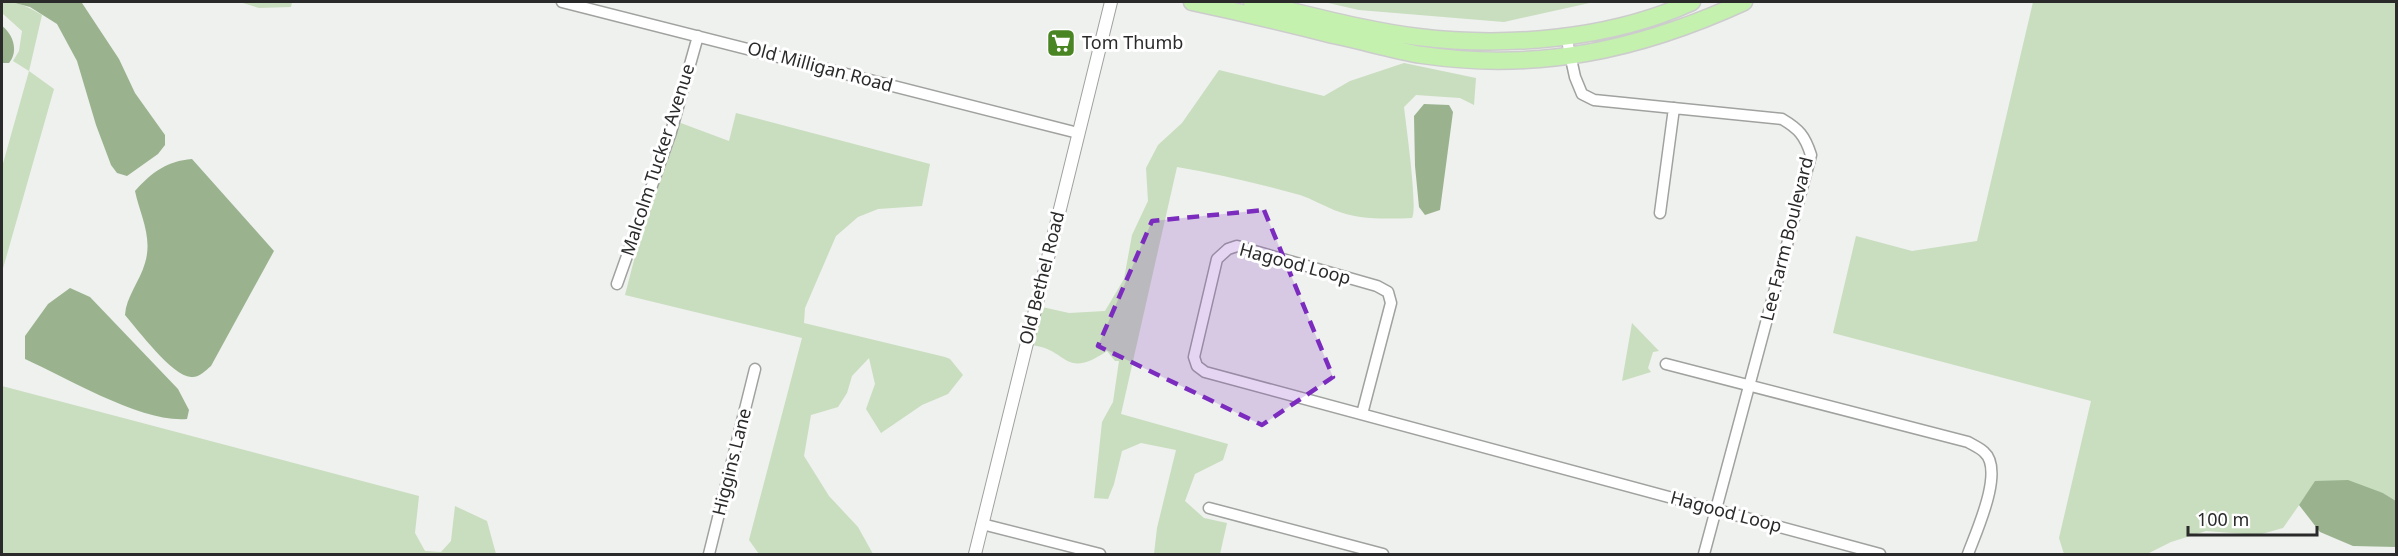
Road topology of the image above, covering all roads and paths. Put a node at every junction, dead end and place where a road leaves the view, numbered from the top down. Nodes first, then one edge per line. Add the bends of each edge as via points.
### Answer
1 (562, 2) edge
2 (1111, 2) edge
3 (1192, 2) edge
4 (1252, 2) edge
5 (1692, 2) edge
6 (1744, 2) edge
7 (578, 4) edge
8 (698, 36) junction
9 (1566, 36) junction
10 (1570, 56) junction
11 (1674, 108) junction
12 (1078, 133) junction
13 (1660, 213) dead end
14 (617, 284) dead end
15 (1666, 364) dead end
16 (755, 369) dead end
17 (1750, 384) junction
18 (1362, 414) junction
19 (1209, 508) dead end
20 (1716, 509) junction
21 (982, 524) junction
22 (1336, 542) junction
23 (709, 555) edge
24 (975, 555) edge
25 (1100, 555) edge
26 (1333, 555) edge
27 (1383, 555) edge
28 (1704, 555) edge
29 (1880, 555) edge
30 (1968, 555) edge

1 - 7 street, Old Milligan Road
2 - 12 street, Old Bethel Road
3 - 10 main road via 1422,54 1486,60
4 - 9 main road via 1436,39 1497,41
5 - 9 main road via 1666,13
6 - 10 main road via 1661,36
7 - 8 street, Old Milligan Road
8 - 12 street, Old Milligan Road
8 - 14 street, Malcolm Tucker Avenue via 653,188
9 - 10 street, Lee Farm Boulevard
10 - 11 street, Lee Farm Boulevard via 1582,94 1594,100
11 - 13 street
11 - 17 street, Lee Farm Boulevard via 1782,119 1798,128 1812,155
12 - 21 street, Old Bethel Road
15 - 17 street
16 - 23 street, Higgins Lane
17 - 20 street, Lee Farm Boulevard
17 - 30 street via 1968,442 1986,453 1992,469 1991,490
18 - 18 street, Hagood Loop via 1205,372 1197,366 1194,357 1218,259 1228,249 1237,246 1388,292 1391,303
18 - 20 street, Hagood Loop
19 - 22 street
20 - 28 street, Lee Farm Boulevard
20 - 29 street, Hagood Loop
21 - 24 street, Old Bethel Road
21 - 25 street
22 - 26 street
22 - 27 street

